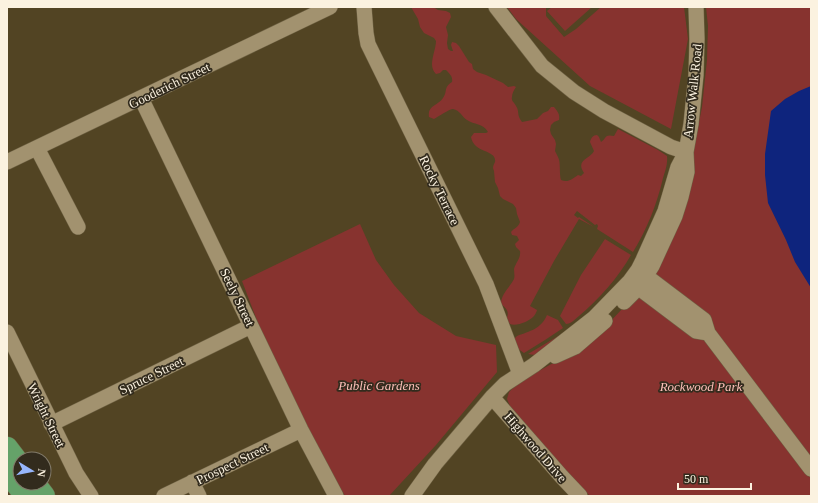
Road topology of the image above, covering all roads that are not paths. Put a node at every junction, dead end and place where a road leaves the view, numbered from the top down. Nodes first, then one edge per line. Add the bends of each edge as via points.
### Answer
1 (330, 7) edge
2 (364, 7) edge
3 (496, 7) edge
4 (696, 7) edge
5 (141, 98) junction
6 (37, 148) junction
7 (686, 152) junction
8 (7, 162) edge
9 (78, 227) dead end
10 (638, 279) junction
11 (251, 326) junction
12 (7, 332) edge
13 (520, 374) junction
14 (492, 397) junction
15 (51, 424) junction
16 (301, 430) junction
17 (435, 464) junction
18 (811, 469) edge
19 (7, 472) edge
20 (192, 482) junction
21 (26, 496) edge
22 (91, 496) edge
23 (164, 496) edge
24 (199, 496) edge
25 (336, 496) edge
26 (402, 496) edge
27 (412, 496) edge
28 (580, 496) edge

1 - 5 street, Gooderich Street
2 - 13 street, Rocky Terrace via 368,44 486,284
3 - 7 street via 542,66 574,92 610,115
4 - 7 street, Arrow Walk Road via 696,75
5 - 6 street, Gooderich Street
5 - 11 street, Seely Street
6 - 8 street, Gooderich Street
6 - 9 street
7 - 10 street, Arrow Walk Road via 687,172 679,203 652,266
10 - 13 street, Arrow Walk Road via 600,326 575,347
10 - 18 street via 696,332 708,332
11 - 15 street, Spruce Street
11 - 16 street, Seely Street
12 - 15 street, Wright Street
13 - 14 street, Arrow Walk Road
14 - 17 street, Arrow Walk Road
14 - 28 street, Highwood Drive
15 - 22 street, Wright Street
16 - 20 street, Prospect Street
16 - 25 street, Seely Street
17 - 26 street
17 - 27 street
19 - 21 highway
20 - 23 street, Prospect Street
20 - 24 street

